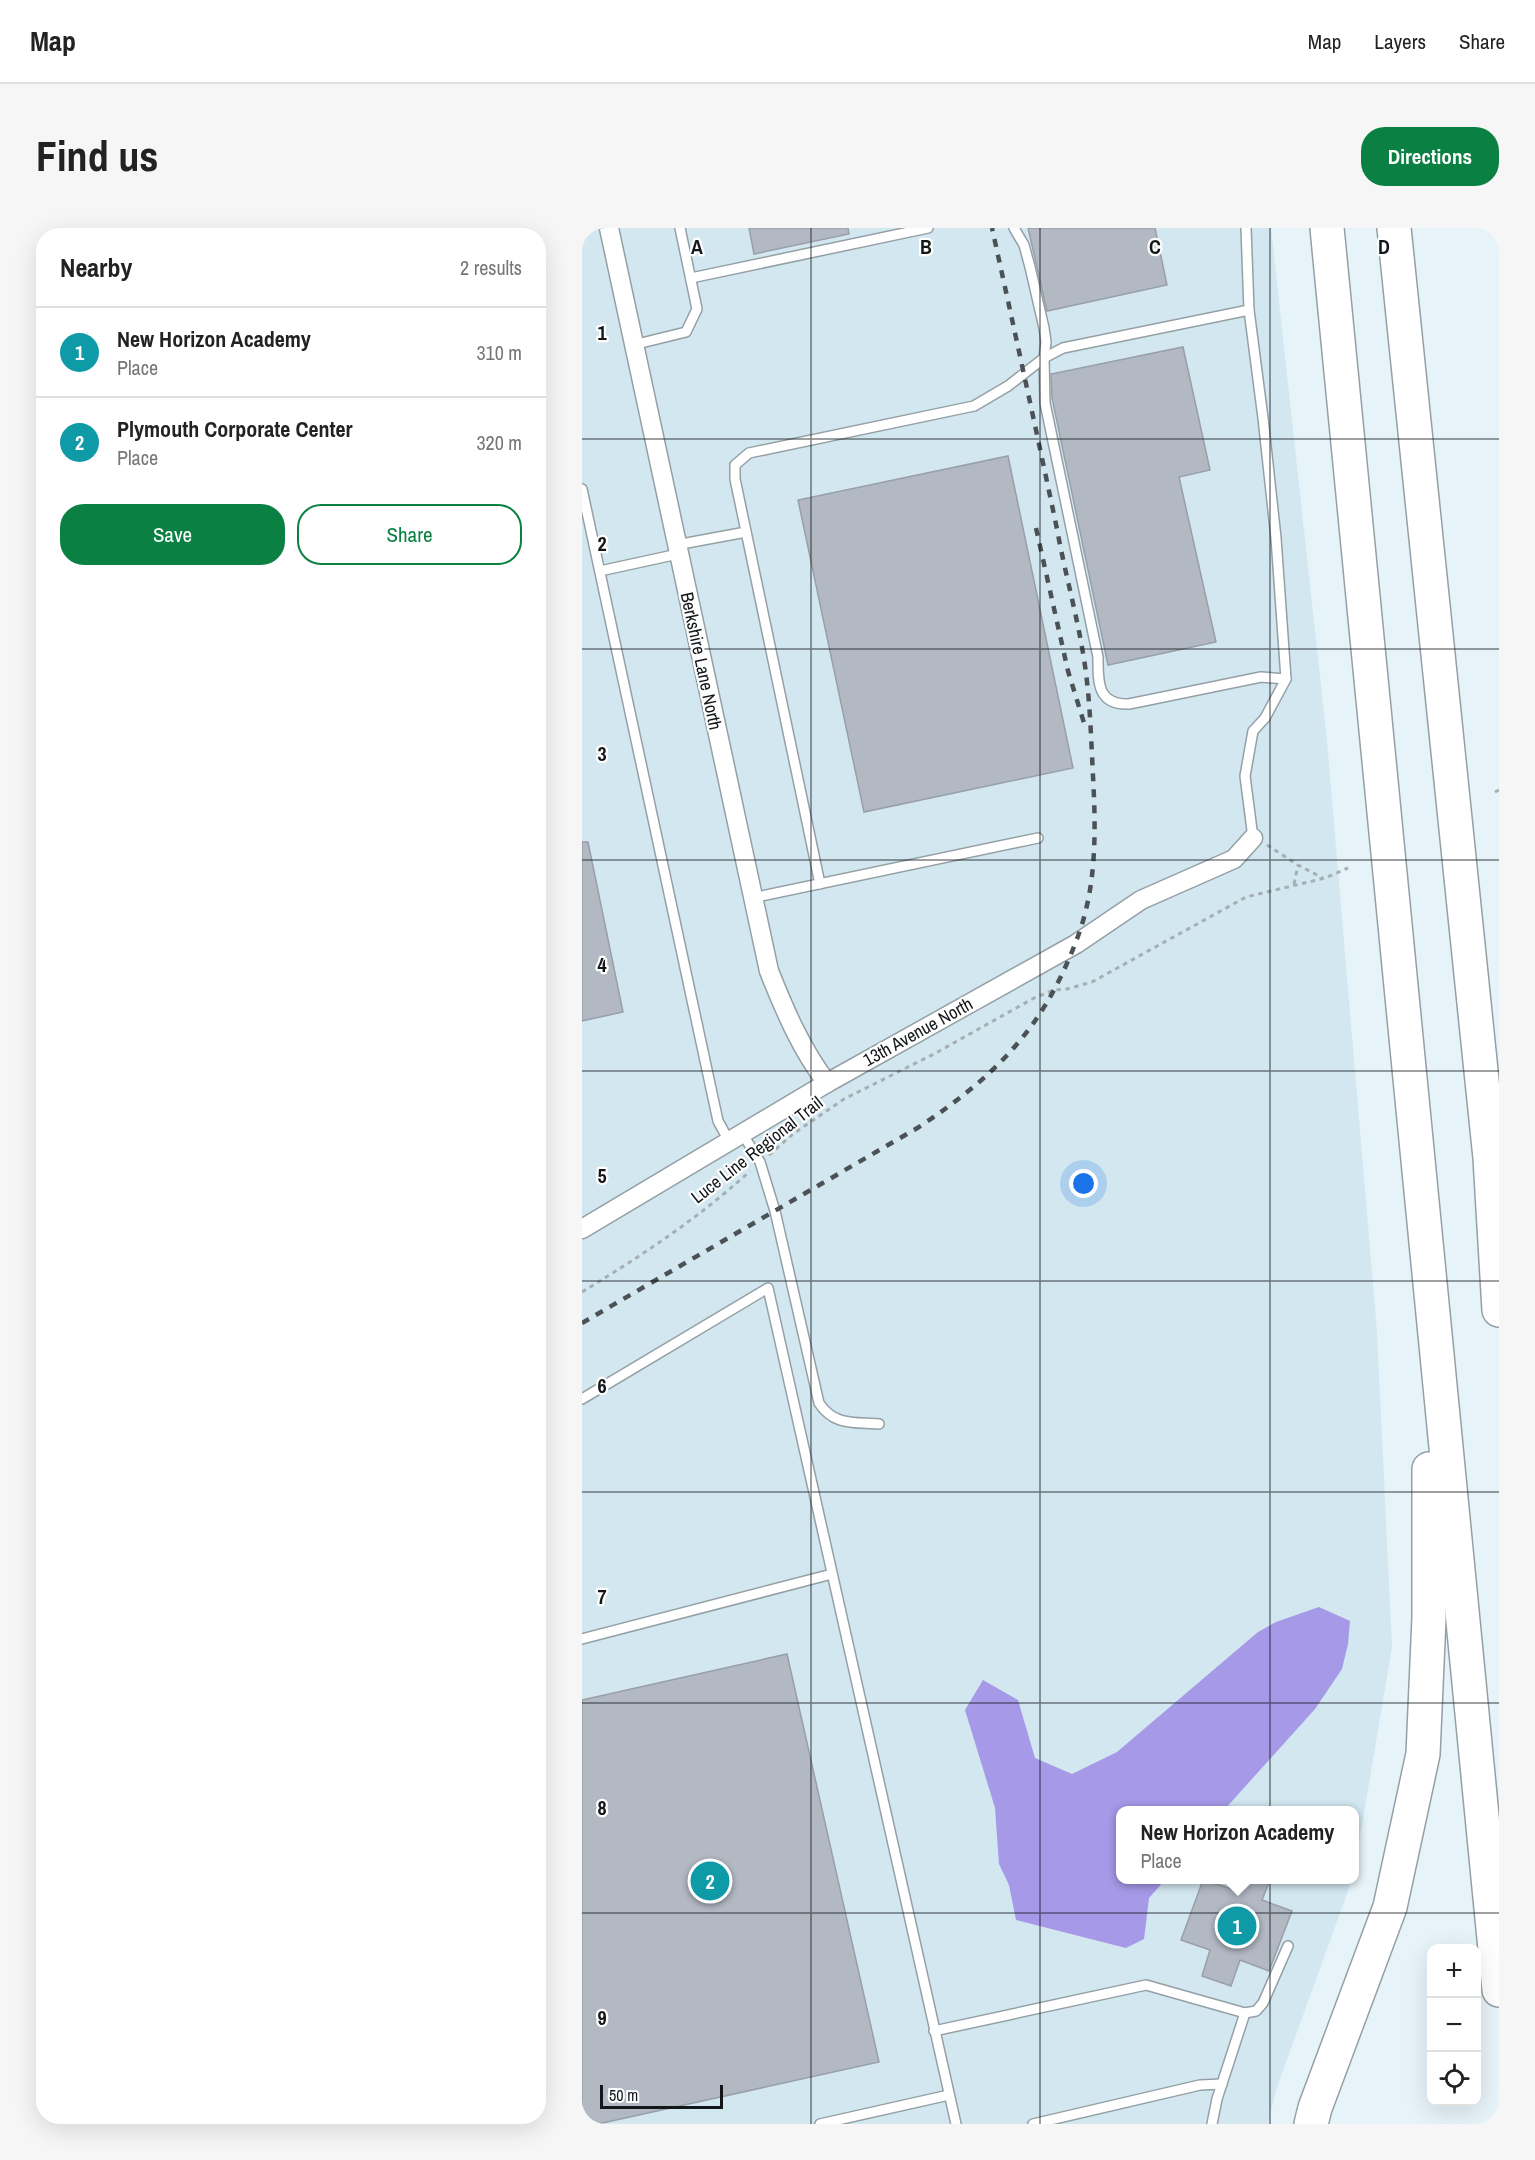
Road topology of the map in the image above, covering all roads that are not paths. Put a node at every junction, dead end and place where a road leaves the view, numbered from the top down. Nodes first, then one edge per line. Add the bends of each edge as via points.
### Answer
1 (609, 228) edge
2 (680, 228) edge
3 (928, 228) edge
4 (1246, 228) edge
5 (1327, 228) edge
6 (1394, 228) edge
7 (1016, 229) edge
8 (691, 278) junction
9 (1249, 310) junction
10 (633, 345) junction
11 (1044, 357) junction
12 (582, 489) edge
13 (746, 532) junction
14 (677, 549) junction
15 (600, 571) junction
16 (1286, 679) junction
17 (1038, 838) dead end
18 (1253, 838) joint
19 (820, 884) junction
20 (752, 898) junction
21 (827, 1083) junction
22 (736, 1137) junction
23 (582, 1229) edge
24 (1430, 1284) junction
25 (1499, 1310) edge
26 (582, 1399) edge
27 (879, 1424) dead end
28 (832, 1574) junction
29 (582, 1638) edge
30 (1288, 1946) dead end
31 (1499, 1990) edge
32 (1245, 2013) junction
33 (934, 2031) junction
34 (1222, 2084) junction
35 (949, 2095) junction
36 (820, 2124) edge
37 (956, 2124) edge
38 (1033, 2124) edge
39 (1212, 2124) edge
40 (1311, 2124) edge

1 - 10 street, Berkshire Lane North
2 - 8 lane
3 - 8 lane
4 - 9 lane
5 - 24 highway
6 - 25 highway via 1490,1158
7 - 11 lane via 1042,318
8 - 10 lane via 697,309 686,332
9 - 11 lane via 1063,348
9 - 16 lane via 1276,537
10 - 14 street, Berkshire Lane North
11 - 13 lane via 1008,386 974,406 749,453 735,465
11 - 16 lane via 1045,404 1098,657 1098,685 1103,694 1119,704 1129,704 1261,677
12 - 15 lane
13 - 14 lane
13 - 19 lane
14 - 15 lane
14 - 20 street, Berkshire Lane North
15 - 22 lane via 718,1121
16 - 18 lane via 1265,718 1253,731 1245,776
17 - 19 lane
18 - 21 street, 13th Avenue North via 1234,859 1141,900 1076,944
19 - 20 lane
20 - 21 street, Berkshire Lane North via 769,971 811,1062
21 - 22 street, 13th Avenue North
22 - 23 street, 13th Avenue North
22 - 27 lane via 760,1162 819,1403 826,1414 838,1420
24 - 31 highway
24 - 40 highway via 1429,1618 1423,1754 1390,1907
26 - 28 lane via 768,1288
28 - 29 lane
28 - 33 lane
30 - 32 lane via 1263,2003 1256,2011
32 - 33 lane via 1146,1985
32 - 34 lane
33 - 35 lane
34 - 38 lane via 1200,2085
34 - 39 lane
35 - 36 lane
35 - 37 lane

